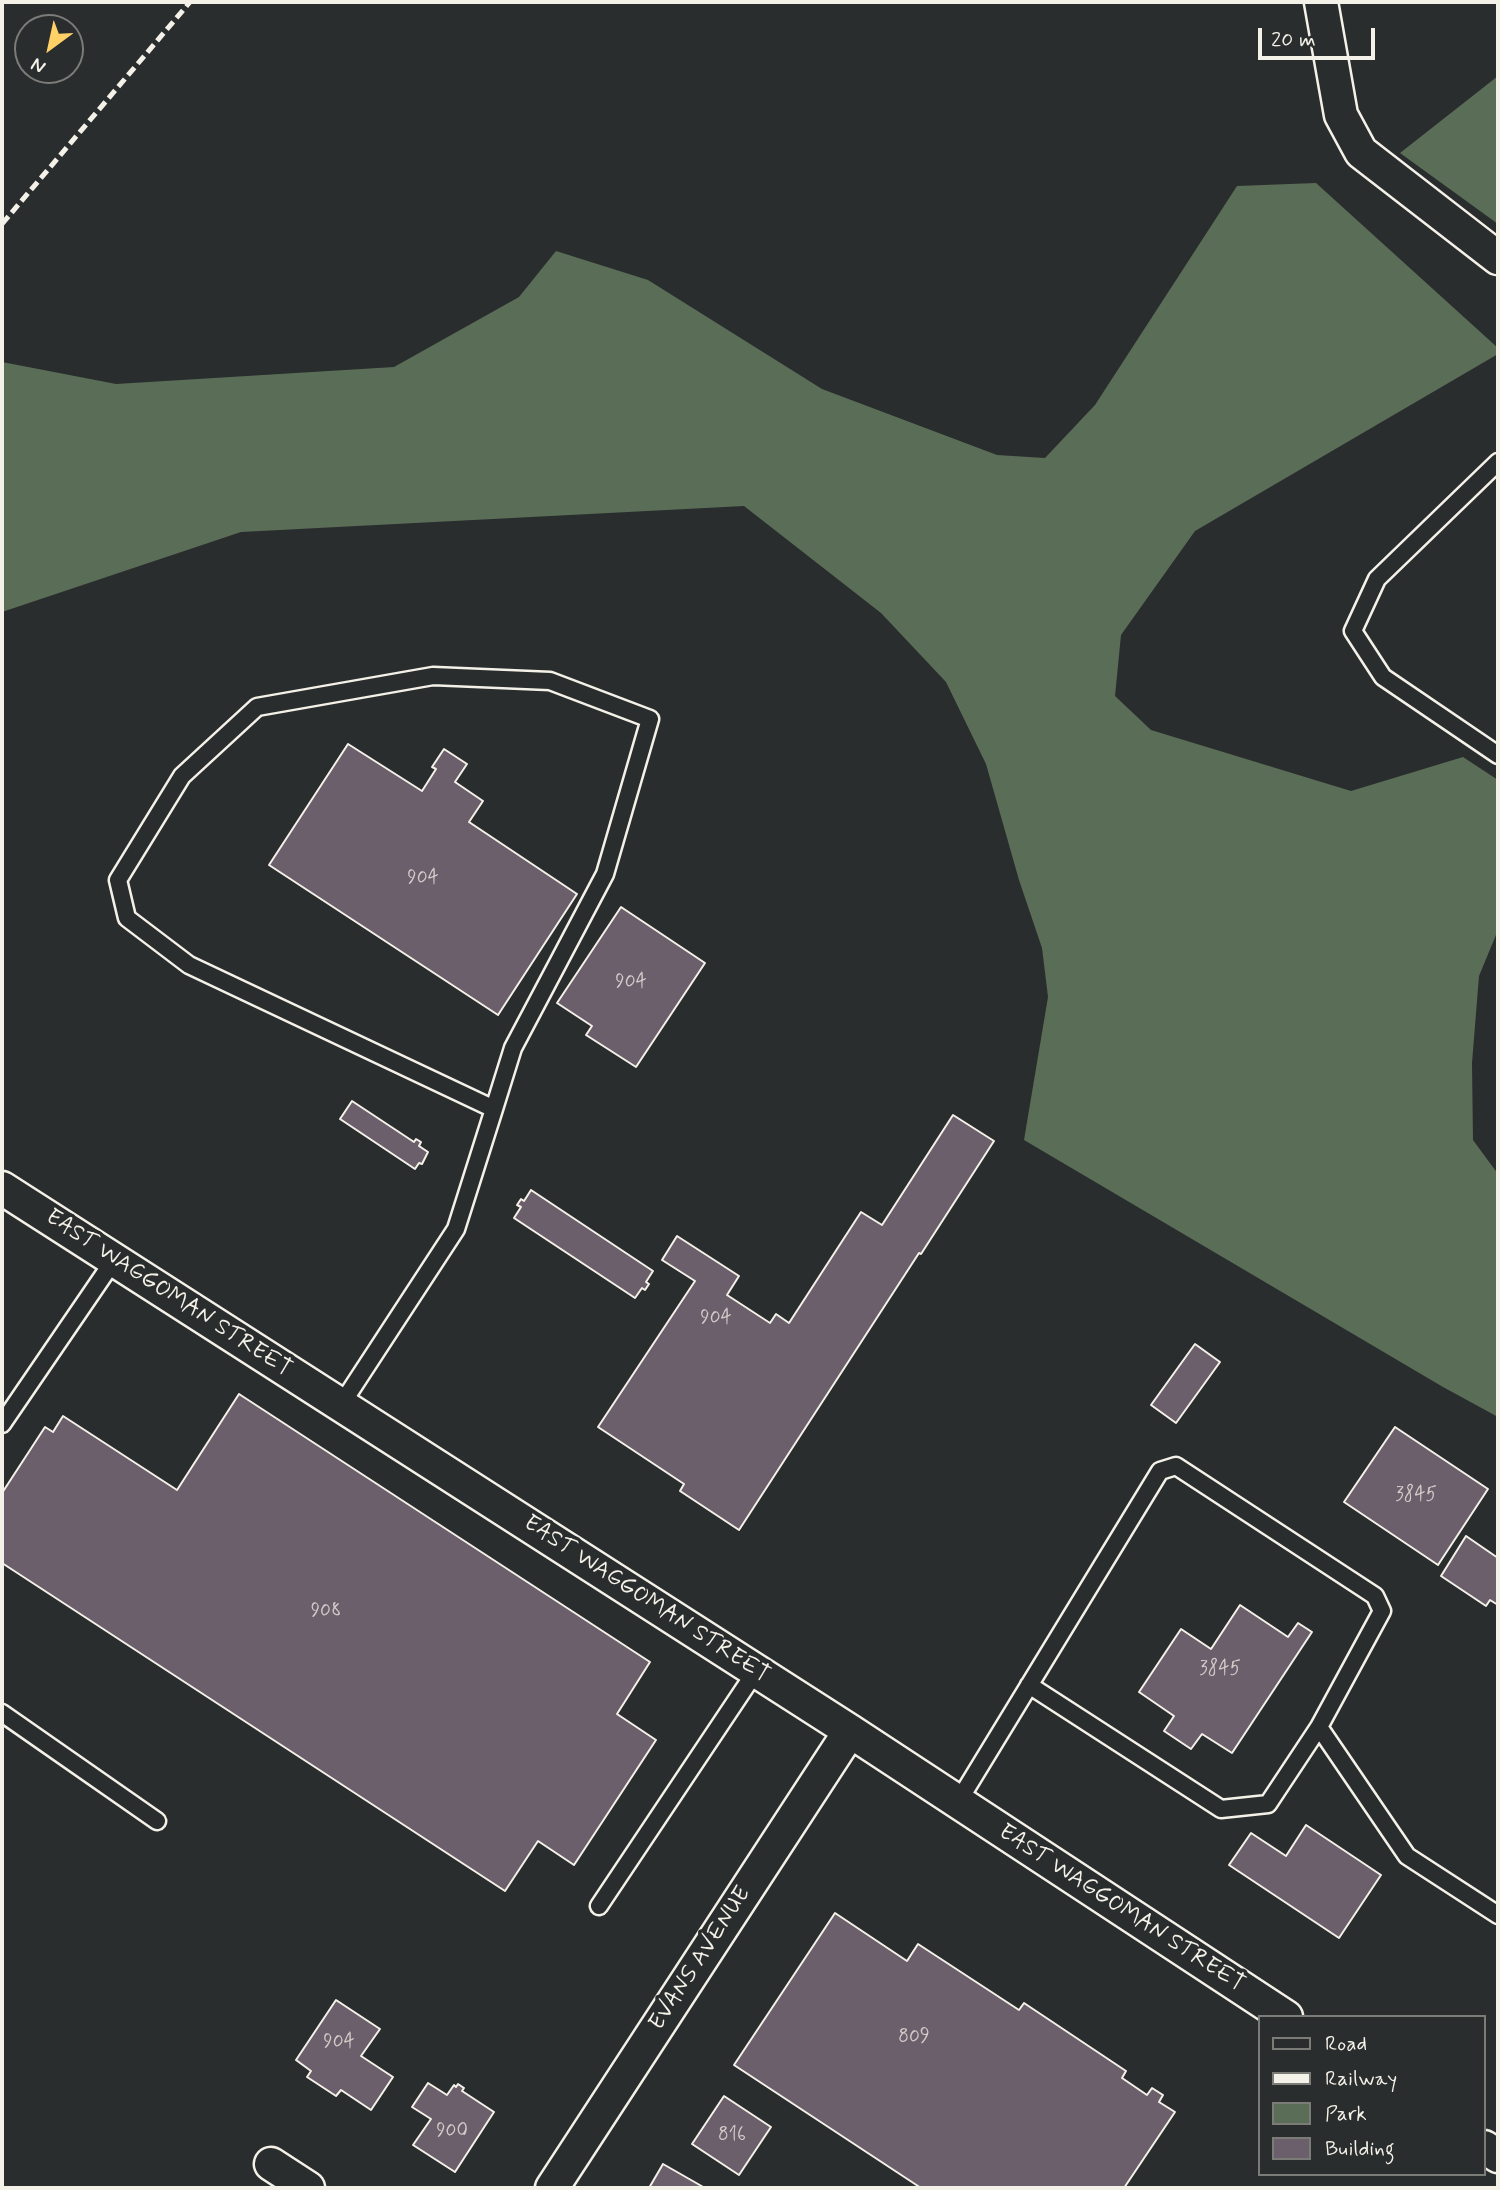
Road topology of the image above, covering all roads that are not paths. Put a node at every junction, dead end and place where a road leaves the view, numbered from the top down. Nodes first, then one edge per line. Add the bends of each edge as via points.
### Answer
1 (1321, 2) edge
2 (1498, 258) edge
3 (1498, 462) edge
4 (1498, 755) edge
5 (494, 1109) junction
6 (2, 1188) edge
7 (114, 1260) junction
8 (341, 1405) junction
9 (2, 1424) edge
10 (756, 1671) junction
11 (1029, 1685) junction
12 (2, 1713) edge
13 (1319, 1727) junction
14 (850, 1731) junction
15 (958, 1802) junction
16 (157, 1821) dead end
17 (599, 1906) dead end
18 (1498, 1915) edge
19 (1283, 2015) edge
20 (271, 2164) dead end
21 (308, 2188) edge
22 (552, 2188) edge

1 - 2 street via 1341,115 1361,152
3 - 4 lane via 1377,579 1353,631 1383,677
5 - 5 lane via 513,1048 605,874 650,719 550,681 433,676 257,707 182,776 118,880 127,918 189,965
5 - 8 lane via 456,1229
6 - 7 street, EAST WAGGOMAN STREET
7 - 8 street, EAST WAGGOMAN STREET
7 - 9 lane
8 - 10 street, EAST WAGGOMAN STREET
10 - 14 street, EAST WAGGOMAN STREET
10 - 17 lane
11 - 13 lane via 1221,1809 1268,1804
11 - 13 lane via 1160,1471 1177,1466 1375,1596 1382,1611
11 - 15 lane
12 - 16 lane
13 - 18 lane via 1407,1856
14 - 15 street, EAST WAGGOMAN STREET
14 - 22 street, EVANS AVENUE
15 - 19 street, EAST WAGGOMAN STREET
20 - 21 street

